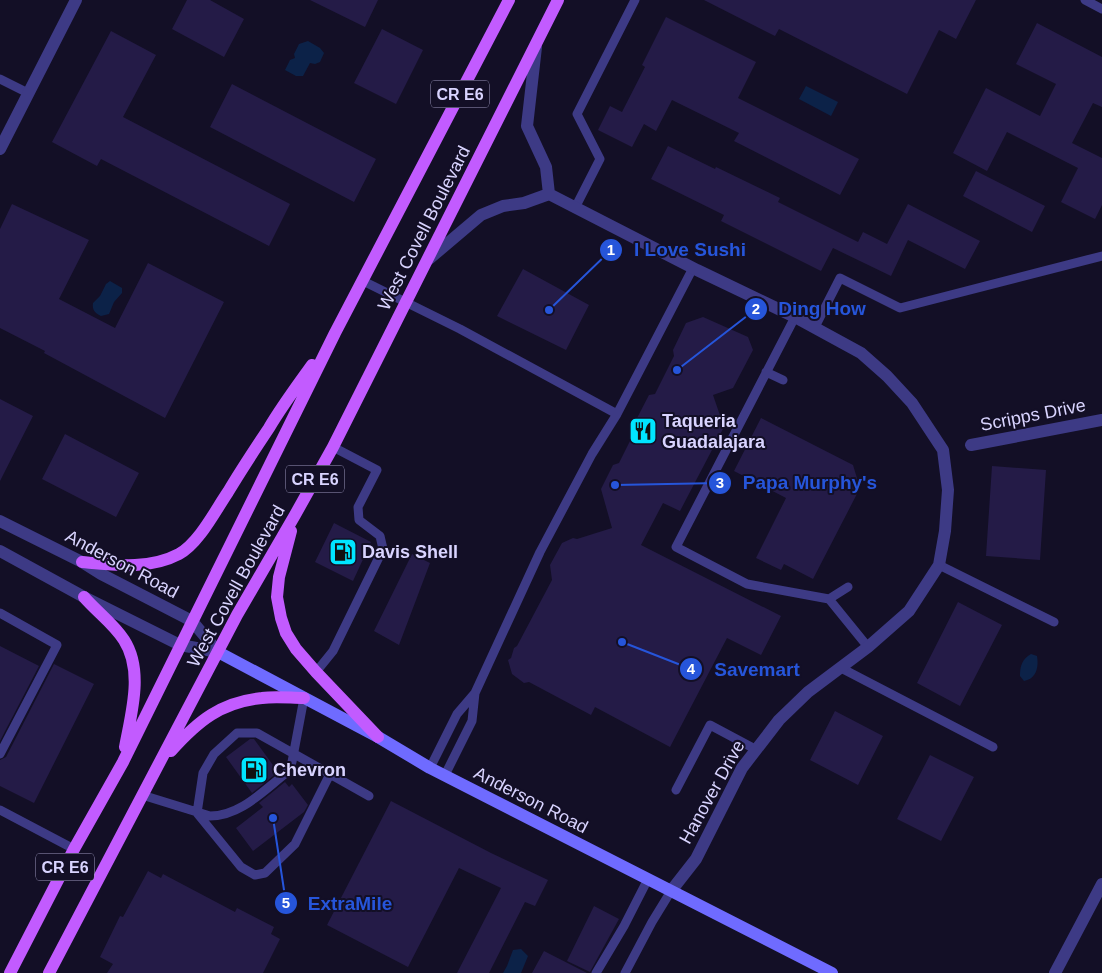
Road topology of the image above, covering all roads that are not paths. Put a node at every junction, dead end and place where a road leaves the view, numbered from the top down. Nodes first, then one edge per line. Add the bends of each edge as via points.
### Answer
1 (76, 0) edge
2 (509, 0) edge
3 (558, 0) edge
4 (635, 0) edge
5 (1085, 0) edge
6 (1102, 9) edge
7 (536, 46) junction
8 (0, 79) edge
9 (28, 93) junction
10 (0, 149) edge
11 (549, 194) junction
12 (575, 208) junction
13 (1102, 256) edge
14 (429, 259) junction
15 (693, 268) junction
16 (363, 281) junction
17 (407, 303) junction
18 (794, 317) junction
19 (815, 327) junction
20 (335, 333) junction
21 (766, 372) junction
22 (782, 380) dead end
23 (617, 414) junction
24 (1102, 420) edge
25 (971, 445) dead end
26 (333, 447) junction
27 (295, 515) junction
28 (0, 521) edge
29 (0, 551) edge
30 (82, 562) junction
31 (939, 565) junction
32 (848, 587) dead end
33 (84, 597) junction
34 (829, 599) junction
35 (0, 613) edge
36 (192, 621) junction
37 (1054, 622) dead end
38 (180, 645) junction
39 (868, 647) junction
40 (218, 652) junction
41 (841, 668) junction
42 (316, 672) junction
43 (475, 693) junction
44 (304, 698) junction
45 (378, 738) junction
46 (993, 748) dead end
47 (755, 749) junction
48 (0, 754) edge
49 (293, 754) junction
50 (123, 762) junction
51 (158, 765) junction
52 (430, 768) junction
53 (330, 774) junction
54 (445, 775) junction
55 (676, 790) dead end
56 (142, 795) junction
57 (369, 796) dead end
58 (0, 810) edge
59 (197, 812) junction
60 (74, 850) junction
61 (648, 879) junction
62 (1102, 884) edge
63 (671, 891) junction
64 (10, 973) edge
65 (49, 973) edge
66 (596, 973) edge
67 (625, 973) edge
68 (832, 973) edge
69 (1055, 973) edge

1 - 9 street
2 - 16 main road, West Covell Boulevard / CR E6
3 - 7 main road, West Covell Boulevard / CR E6
4 - 12 lane via 577,114 600,159
5 - 6 lane
7 - 11 street via 526,126 546,167
7 - 14 main road, West Covell Boulevard / CR E6
8 - 9 lane
9 - 10 street
11 - 12 street
11 - 14 street via 481,214
12 - 15 street
13 - 19 lane via 900,308 840,278
14 - 17 main road, West Covell Boulevard / CR E6
15 - 18 street
15 - 23 lane
16 - 17 lane
16 - 20 main road, West Covell Boulevard / CR E6
17 - 23 lane
17 - 26 main road, West Covell Boulevard / CR E6
18 - 19 street
18 - 21 lane
19 - 31 street, Hanover Drive via 861,354 887,376 912,403 943,450 948,490
20 - 30 main road via 188,547 167,560 134,565
20 - 36 main road, West Covell Boulevard / CR E6
21 - 22 lane
21 - 34 lane via 676,547 747,584
23 - 43 lane via 540,552
24 - 25 street, Scripps Drive
26 - 27 main road, West Covell Boulevard / CR E6
26 - 42 lane via 377,470 358,507 359,520 380,536 383,549 333,651
27 - 40 main road, West Covell Boulevard / CR E6
27 - 42 main road via 277,597 286,633
28 - 30 street, Anderson Road
29 - 33 street, Anderson Road
30 - 36 street, Anderson Road
31 - 37 lane
31 - 39 street, Hanover Drive via 909,611
32 - 34 lane
33 - 38 street, Anderson Road
33 - 50 main road via 115,628 133,658 135,680
34 - 39 lane
35 - 48 lane via 57,645
36 - 38 main road, West Covell Boulevard / CR E6
36 - 40 street, Anderson Road
38 - 40 street, Anderson Road
38 - 50 main road, West Covell Boulevard / CR E6
39 - 41 street, Hanover Drive
40 - 44 main road, Anderson Road
40 - 51 main road, West Covell Boulevard / CR E6
41 - 46 lane
41 - 47 street, Hanover Drive via 796,703
42 - 45 main road
43 - 52 lane via 458,714
43 - 54 lane via 472,721
44 - 45 main road, Anderson Road
44 - 49 lane
44 - 51 main road via 262,698 220,708 185,735
45 - 52 main road, Anderson Road
47 - 55 lane via 710,725
47 - 63 street, Hanover Drive via 696,859
49 - 53 lane
49 - 59 lane via 285,774 234,811 221,816
49 - 59 lane via 257,733 237,733 214,754 203,773
50 - 60 main road, West Covell Boulevard / CR E6
51 - 56 main road, West Covell Boulevard / CR E6
52 - 54 main road, Anderson Road
53 - 57 lane
53 - 59 lane via 294,844 265,872 255,874 241,867
54 - 61 main road, Anderson Road
56 - 59 lane
56 - 65 main road, West Covell Boulevard / CR E6
58 - 60 lane
60 - 64 main road, West Covell Boulevard / CR E6
61 - 63 main road, Anderson Road
61 - 66 lane
62 - 69 street
63 - 67 lane
63 - 68 main road, Anderson Road

